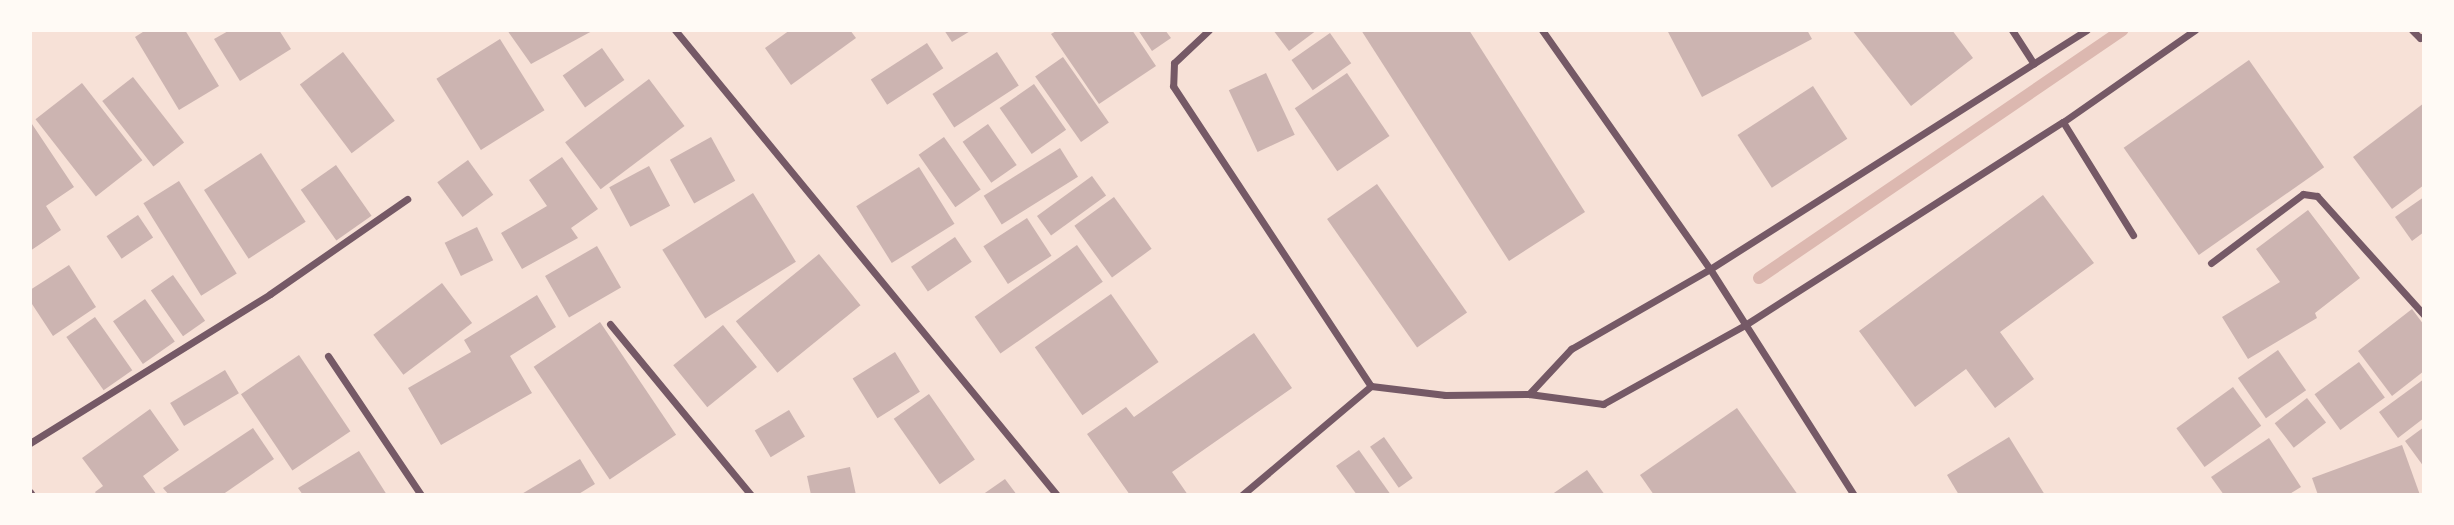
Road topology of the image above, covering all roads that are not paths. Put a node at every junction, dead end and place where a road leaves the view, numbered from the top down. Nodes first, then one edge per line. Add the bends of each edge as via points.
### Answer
1 (675, 30) edge
2 (1209, 30) edge
3 (1542, 30) edge
4 (2012, 30) edge
5 (2086, 30) edge
6 (2195, 30) edge
7 (2412, 30) edge
8 (2424, 36) edge
9 (2034, 64) junction
10 (2063, 122) junction
11 (407, 199) dead end
12 (2133, 235) dead end
13 (2211, 263) dead end
14 (1710, 269) junction
15 (2424, 315) edge
16 (610, 324) dead end
17 (1745, 325) junction
18 (328, 356) dead end
19 (1371, 386) junction
20 (1529, 394) junction
21 (30, 443) edge
22 (421, 495) edge
23 (751, 495) edge
24 (1057, 495) edge
25 (1242, 495) edge
26 (1854, 495) edge

1 - 24 street
2 - 19 street via 1174,63 1173,86
3 - 14 street
4 - 9 street
5 - 9 street
6 - 10 street
7 - 8 street via 2420,38
9 - 14 street
10 - 12 street
10 - 17 street
11 - 21 street via 270,293
13 - 15 street via 2303,194 2317,196
14 - 17 street
14 - 20 street via 1571,349
16 - 23 street
17 - 20 street via 1603,404
17 - 26 street
18 - 22 street
19 - 20 street via 1445,395
19 - 25 street

